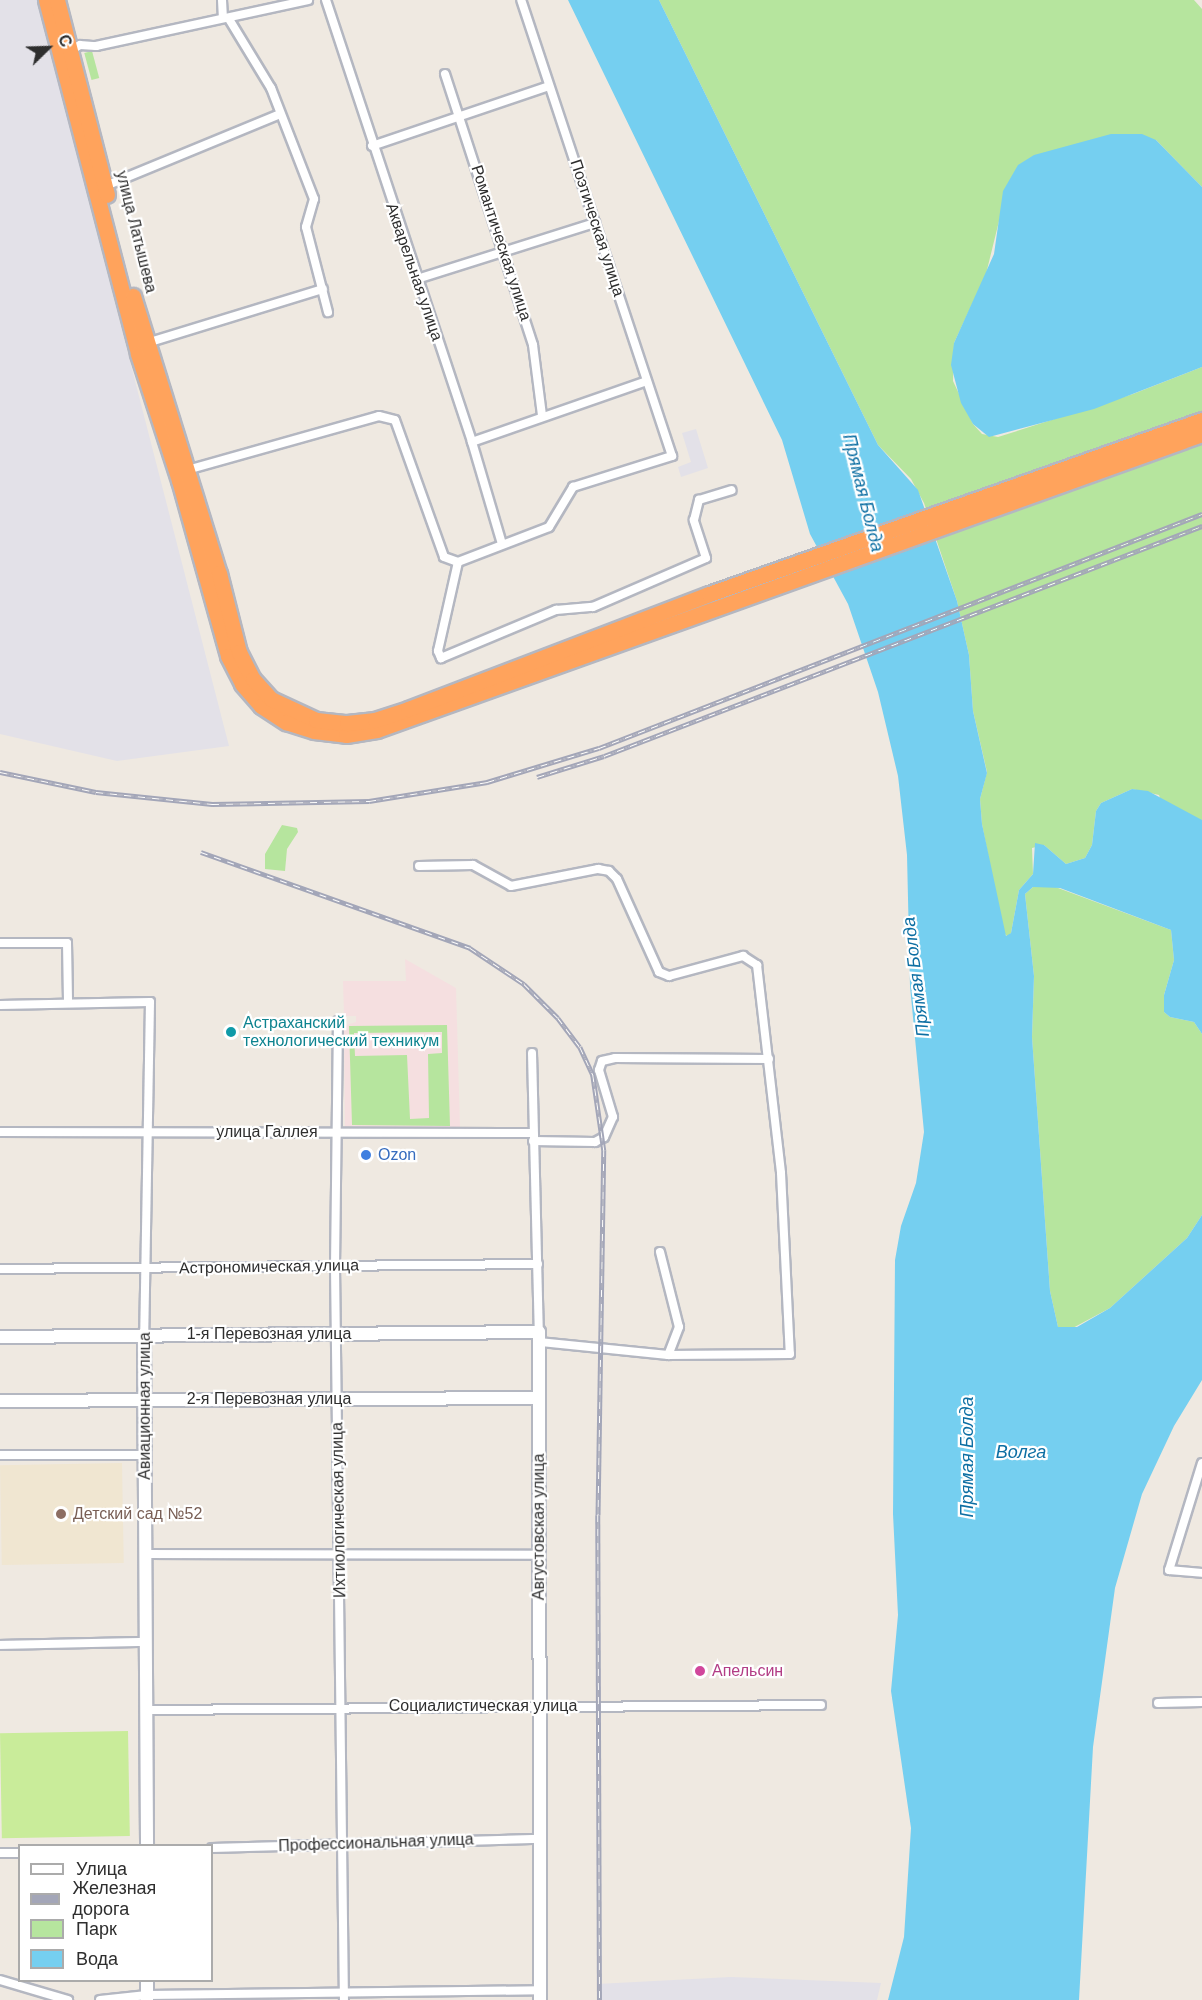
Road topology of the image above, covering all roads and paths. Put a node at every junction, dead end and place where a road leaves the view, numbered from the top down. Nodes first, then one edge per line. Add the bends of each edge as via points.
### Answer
1 (46, 0) edge
2 (57, 0) edge
3 (222, 0) edge
4 (308, 0) edge
5 (326, 0) edge
6 (521, 0) edge
7 (226, 19) junction
8 (66, 53) junction
9 (445, 74) dead end
10 (549, 86) junction
11 (280, 114) junction
12 (459, 116) junction
13 (372, 146) junction
14 (100, 188) junction
15 (595, 223) junction
16 (505, 251) junction
17 (417, 279) junction
18 (323, 290) junction
19 (328, 312) dead end
20 (147, 343) junction
21 (646, 381) junction
22 (542, 415) junction
23 (1202, 420) edge
24 (1202, 434) edge
25 (472, 442) junction
26 (187, 470) junction
27 (732, 490) dead end
28 (992, 501) junction
29 (502, 544) junction
30 (458, 562) junction
31 (712, 601) junction
32 (419, 866) dead end
33 (0, 943) edge
34 (68, 1002) junction
35 (0, 1005) edge
36 (339, 1021) dead end
37 (532, 1053) dead end
38 (769, 1059) junction
39 (149, 1131) junction
40 (0, 1132) edge
41 (338, 1132) junction
42 (533, 1137) junction
43 (660, 1252) dead end
44 (538, 1264) junction
45 (335, 1267) junction
46 (0, 1269) edge
47 (145, 1269) junction
48 (336, 1334) junction
49 (144, 1335) junction
50 (0, 1337) edge
51 (539, 1337) junction
52 (668, 1355) junction
53 (538, 1398) junction
54 (337, 1399) junction
55 (145, 1400) junction
56 (0, 1401) edge
57 (0, 1455) edge
58 (145, 1455) junction
59 (1202, 1463) edge
60 (339, 1552) junction
61 (145, 1554) junction
62 (539, 1555) junction
63 (1202, 1573) edge
64 (146, 1642) junction
65 (0, 1645) edge
66 (1202, 1701) edge
67 (1158, 1703) dead end
68 (821, 1705) dead end
69 (342, 1706) junction
70 (542, 1707) junction
71 (146, 1710) junction
72 (541, 1839) junction
73 (147, 1844) edge
74 (343, 1844) junction
75 (213, 1848) edge
76 (0, 1853) edge
77 (18, 1853) edge
78 (0, 1980) edge
79 (541, 1995) edge
80 (344, 1996) edge
81 (147, 1997) edge
82 (68, 2000) edge
83 (100, 2000) edge

1 - 8 highway, улица Латышева
2 - 8 highway, улица Латышева
3 - 7 street
4 - 7 street
5 - 13 street, Акварельная улица
6 - 10 street, Поэтическая улица
7 - 8 street via 96,46 80,45
7 - 11 street via 271,88
8 - 14 highway, улица Латышева
9 - 12 street, Романтическая улица
10 - 12 street
10 - 15 street, Поэтическая улица
11 - 14 street
11 - 18 street via 314,199 306,226
12 - 13 street
12 - 16 street, Романтическая улица
13 - 17 street, Акварельная улица
14 - 20 highway, улица Латышева
14 - 31 highway, улица Латышева via 138,354 228,656 242,684 261,706 286,722 314,731 346,735 377,730
15 - 16 street
15 - 21 street, Поэтическая улица
16 - 17 street
16 - 22 street, Романтическая улица via 533,345
17 - 25 street, Акварельная улица
18 - 19 street
18 - 20 street
20 - 26 highway, улица Латышева
21 - 22 street
21 - 29 street, Поэтическая улица via 672,456 573,487 549,527
22 - 25 street
23 - 28 highway
24 - 28 highway
25 - 29 street, Акварельная улица
26 - 30 street via 379,416 395,420 444,557
26 - 31 highway, улица Латышева via 244,661 271,699 316,720 347,723 397,713
27 - 30 street via 699,500 694,520 706,558 593,607 556,610 441,658 438,651
28 - 31 highway
29 - 30 street
32 - 38 street via 473,865 512,886 598,868 609,871 617,879 659,972 669,976 743,956 752,958 757,965
33 - 34 street via 67,943
34 - 35 street
34 - 39 street, Авиационная улица via 150,1002
36 - 41 street, Ихтиологическая улица
37 - 42 street, Августовская улица
38 - 42 street, улица Галлея via 615,1058 602,1062 599,1070 613,1117 604,1137 595,1142
38 - 52 street via 781,1173 790,1354
39 - 40 street, улица Галлея
39 - 41 street, улица Галлея
39 - 47 street, Авиационная улица
41 - 42 street, улица Галлея
41 - 45 street, Ихтиологическая улица
42 - 44 street, Августовская улица
43 - 52 street via 679,1327
44 - 45 street, Астрономическая улица
44 - 51 street, Августовская улица
45 - 47 street, Астрономическая улица
45 - 48 street, Ихтиологическая улица
46 - 47 street, Астрономическая улица
47 - 49 street, Авиационная улица
48 - 49 street, 1-я Перевозная улица
48 - 51 street, 1-я Перевозная улица
48 - 54 street, Ихтиологическая улица
49 - 50 street, 1-я Перевозная улица
49 - 55 street, Авиационная улица
51 - 52 street
51 - 53 street, Августовская улица
53 - 54 street, 2-я Перевозная улица
53 - 62 street, Августовская улица
54 - 55 street, 2-я Перевозная улица
54 - 60 street, Ихтиологическая улица
55 - 56 street, 2-я Перевозная улица
55 - 58 street, Авиационная улица
57 - 58 street
58 - 61 street, Авиационная улица
59 - 63 street via 1169,1570
60 - 61 street
60 - 62 street
60 - 69 street, Ихтиологическая улица
61 - 64 street, Авиационная улица
62 - 70 street, Августовская улица
64 - 65 street
64 - 71 street, Авиационная улица
66 - 67 street
68 - 70 street, Социалистическая улица
69 - 70 street, Социалистическая улица
69 - 71 street, Социалистическая улица
69 - 74 street, Ихтиологическая улица
70 - 72 street, Августовская улица
71 - 73 street, Авиационная улица
72 - 74 street, Профессиональная улица
72 - 79 street, Августовская улица
74 - 75 street, Профессиональная улица
74 - 80 street, Ихтиологическая улица
76 - 77 street
78 - 82 street
79 - 80 street
80 - 81 street
81 - 83 street

